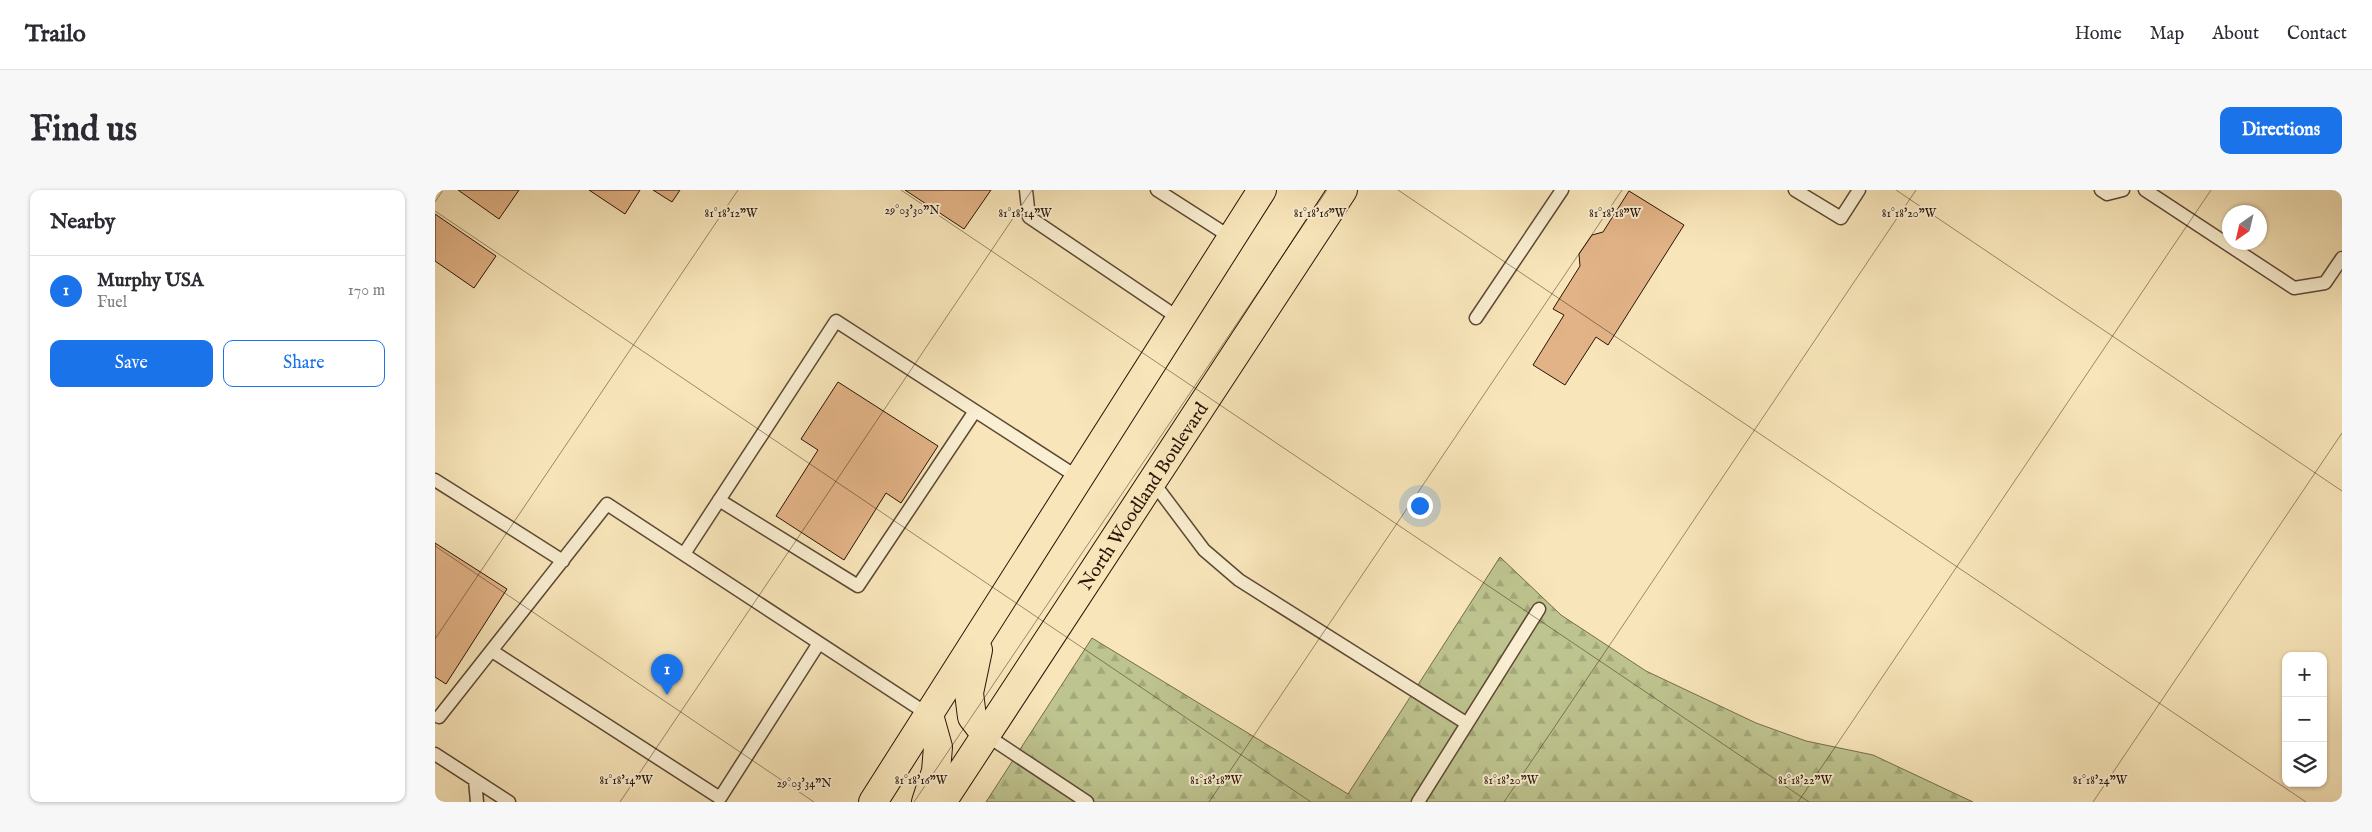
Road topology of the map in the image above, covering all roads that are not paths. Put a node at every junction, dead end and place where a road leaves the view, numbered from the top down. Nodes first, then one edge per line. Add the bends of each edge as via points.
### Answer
1 (1026, 190) edge
2 (1157, 190) edge
3 (1262, 190) edge
4 (1328, 190) edge
5 (1343, 190) edge
6 (1562, 190) edge
7 (1795, 190) edge
8 (1859, 190) edge
9 (2101, 190) edge
10 (2123, 190) edge
11 (2145, 190) edge
12 (1232, 238) junction
13 (1309, 242) junction
14 (2342, 258) edge
15 (1476, 318) dead end
16 (1180, 319) junction
17 (975, 411) junction
18 (1079, 478) junction
19 (435, 480) edge
20 (1153, 482) junction
21 (719, 500) junction
22 (684, 554) junction
23 (563, 561) junction
24 (1539, 609) dead end
25 (982, 632) junction
26 (819, 642) junction
27 (492, 651) junction
28 (929, 715) junction
29 (437, 719) edge
30 (1466, 724) junction
31 (986, 735) junction
32 (435, 754) edge
33 (475, 780) junction
34 (477, 802) edge
35 (509, 802) edge
36 (873, 802) edge
37 (926, 802) edge
38 (942, 802) edge
39 (1087, 802) edge
40 (1418, 802) edge

1 - 16 lane via 1029,217
2 - 12 lane
3 - 12 main road
4 - 13 main road
5 - 13 main road, North Woodland Boulevard
6 - 15 lane
7 - 8 lane via 1841,218
9 - 10 lane via 2107,194
11 - 14 lane via 2294,288 2325,283
12 - 16 main road
13 - 20 main road, North Woodland Boulevard
16 - 18 main road
17 - 18 lane
17 - 21 lane via 858,586
17 - 21 lane via 835,321
18 - 25 main road
19 - 23 lane
20 - 30 lane via 1204,550 1245,584
20 - 31 main road, North Woodland Boulevard
21 - 22 lane
22 - 23 lane via 607,504
22 - 26 lane
23 - 27 lane
24 - 30 lane
25 - 28 main road
25 - 31 main road via 969,693 972,717
26 - 27 lane via 720,798
26 - 28 lane
27 - 29 lane
28 - 36 main road
28 - 37 main road via 938,747 936,771
30 - 40 lane
31 - 38 main road, North Woodland Boulevard
31 - 39 lane
32 - 33 lane
33 - 34 lane
33 - 35 lane

